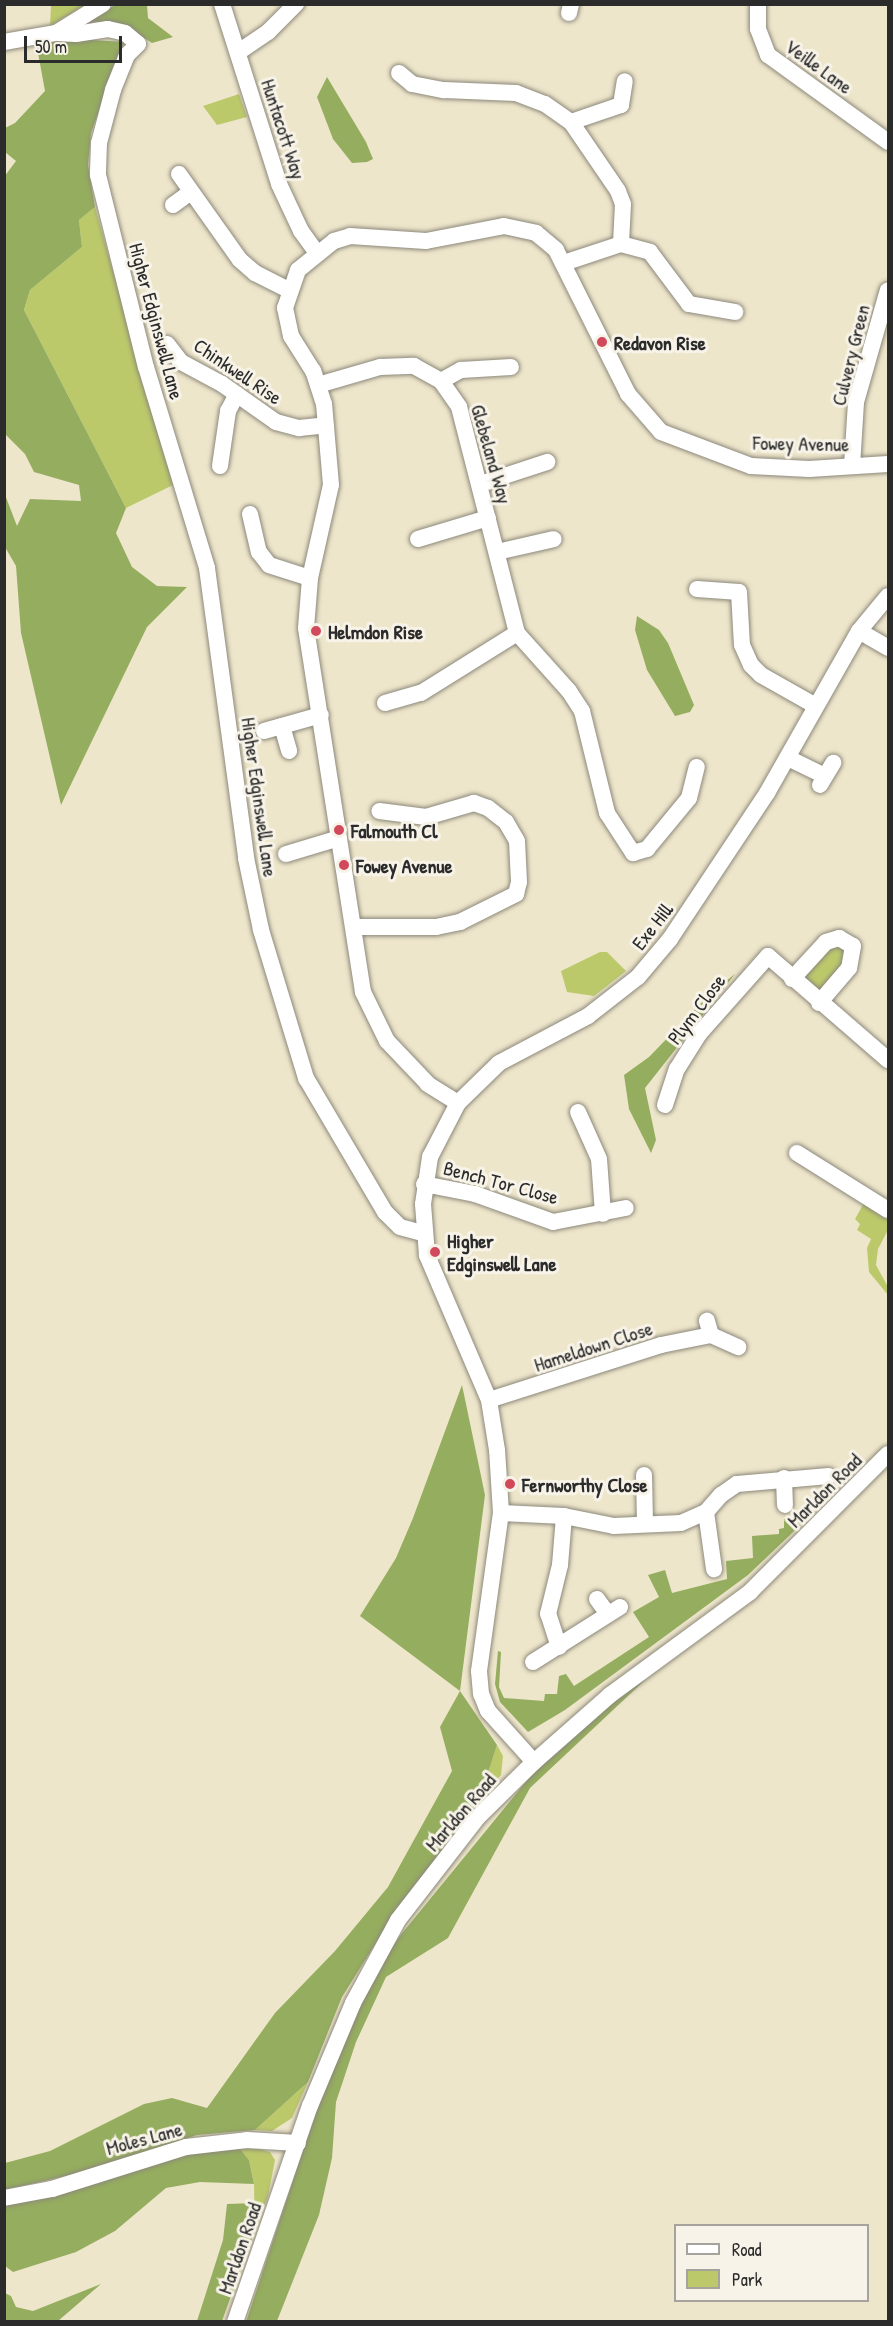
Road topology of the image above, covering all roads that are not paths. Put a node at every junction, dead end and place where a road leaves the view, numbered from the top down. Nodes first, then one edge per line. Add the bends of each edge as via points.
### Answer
1 (103, 4) edge
2 (296, 4) edge
3 (758, 4) edge
4 (218, 11) edge
5 (56, 33) junction
6 (4, 42) edge
7 (240, 51) junction
8 (399, 73) dead end
9 (625, 81) dead end
10 (571, 122) junction
11 (888, 142) edge
12 (178, 174) dead end
13 (191, 192) junction
14 (172, 205) dead end
15 (621, 244) junction
16 (317, 253) junction
17 (564, 263) junction
18 (888, 290) edge
19 (290, 291) junction
20 (735, 312) dead end
21 (166, 344) dead end
22 (511, 367) dead end
23 (441, 381) junction
24 (318, 385) junction
25 (237, 394) junction
26 (326, 425) junction
27 (547, 462) dead end
28 (888, 464) edge
29 (220, 466) dead end
30 (852, 466) junction
31 (480, 484) junction
32 (250, 513) dead end
33 (488, 518) junction
34 (418, 539) dead end
35 (554, 539) dead end
36 (497, 552) junction
37 (310, 578) junction
38 (697, 589) dead end
39 (888, 596) edge
40 (859, 631) junction
41 (517, 633) junction
42 (888, 648) edge
43 (385, 704) dead end
44 (816, 706) junction
45 (321, 716) junction
46 (282, 726) junction
47 (264, 731) dead end
48 (289, 751) dead end
49 (788, 758) junction
50 (697, 767) dead end
51 (825, 775) dead end
52 (379, 811) dead end
53 (339, 838) junction
54 (286, 854) dead end
55 (354, 927) junction
56 (792, 979) junction
57 (819, 1004) junction
58 (888, 1060) edge
59 (663, 1096) dead end
60 (458, 1102) junction
61 (578, 1112) dead end
62 (797, 1153) dead end
63 (424, 1184) junction
64 (626, 1208) dead end
65 (888, 1210) edge
66 (603, 1214) junction
67 (423, 1233) junction
68 (738, 1347) dead end
69 (489, 1400) junction
70 (888, 1454) edge
71 (644, 1475) dead end
72 (829, 1476) dead end
73 (784, 1478) junction
74 (785, 1505) dead end
75 (706, 1512) junction
76 (501, 1513) junction
77 (564, 1516) junction
78 (645, 1523) junction
79 (714, 1569) dead end
80 (597, 1599) dead end
81 (559, 1647) junction
82 (533, 1662) dead end
83 (534, 1762) junction
84 (298, 2143) junction
85 (4, 2198) edge
86 (235, 2322) edge

1 - 5 street
2 - 7 street via 268,33
3 - 11 street, Veille Lane via 758,29 768,55
4 - 7 street, Huntacott Way
5 - 6 street
5 - 67 street, Higher Edginswell Lane via 108,29 125,33 138,44 127,55 113,90 99,143 98,175 146,367 207,568 244,848 261,930 306,1078 385,1212 400,1227
7 - 16 street, Huntacott Way via 248,95 279,184 301,231
8 - 10 street via 412,84 444,90 516,93 545,104
9 - 10 street via 621,105
10 - 15 street via 618,191 623,204
12 - 13 street
13 - 14 street
13 - 19 street via 240,260 255,273
15 - 17 street
15 - 20 street via 650,252 689,304
16 - 17 street, Fowey Avenue via 334,241 351,236 426,242 504,226 536,233 556,250
16 - 19 street, Fowey Avenue via 298,270
17 - 30 street, Fowey Avenue via 628,394 661,432 752,465
18 - 30 street, Culvery Green via 856,402
19 - 24 street, Fowey Avenue via 285,308 291,336
21 - 25 street, Chinkwell Rise via 181,362
22 - 23 street via 461,370
23 - 24 street, Glebeland Way via 414,366 397,364
23 - 31 street, Glebeland Way via 459,407
24 - 26 street, Fowey Avenue
25 - 26 street, Chinkwell Rise via 276,422 299,428
25 - 29 street via 228,411
26 - 37 street, Fowey Avenue via 331,485
27 - 31 street
28 - 30 street, Fowey Avenue
31 - 33 street, Glebeland Way
32 - 37 street via 260,552 269,565
33 - 34 street
33 - 36 street, Glebeland Way
35 - 36 street
36 - 41 street, Glebeland Way
37 - 45 street, Fowey Avenue via 306,628
38 - 44 street via 739,592 742,645 751,665 760,675
39 - 40 street, Exe Hill
40 - 42 street
40 - 44 street, Exe Hill
41 - 43 street via 421,693
41 - 50 street, Glebeland Way via 582,711 607,813 633,854 647,849 683,806
44 - 49 street, Exe Hill
45 - 46 street
45 - 53 street, Fowey Avenue
46 - 47 street
46 - 48 street
49 - 51 street
49 - 60 street, Exe Hill via 696,904 638,977 588,1016 499,1063
52 - 55 street via 426,817 474,803 488,808 506,822 517,841 519,882 516,894 460,922 436,927
53 - 54 street
53 - 55 street, Fowey Avenue
55 - 60 street, Fowey Avenue via 363,992 387,1041 428,1083
56 - 57 street
56 - 57 street via 826,942 839,938 853,946 849,968
56 - 59 street, Plym Close via 768,956 699,1034
57 - 58 street
60 - 63 street, Exe Hill via 430,1157
61 - 66 street via 599,1159
62 - 65 street
63 - 66 street, Bench Tor Close via 475,1194 553,1222
63 - 67 street, Exe Hill
64 - 66 street, Bench Tor Close
67 - 69 street via 434,1275
68 - 69 street, Hameldown Close via 709,1328
69 - 76 street
70 - 83 street, Marldon Road via 750,1592 610,1695
71 - 78 street
72 - 73 street
73 - 74 street
73 - 75 street via 737,1484
75 - 78 street via 681,1523
75 - 79 street
76 - 77 street
76 - 83 street via 479,1671 481,1694 488,1711
77 - 78 street via 614,1526
77 - 81 street via 560,1565 548,1614
80 - 81 street via 614,1610
81 - 82 street
83 - 84 street, Marldon Road via 478,1817 398,1920 353,2003
84 - 85 street, Moles Lane via 247,2140 186,2147 52,2189
84 - 86 street, Marldon Road

